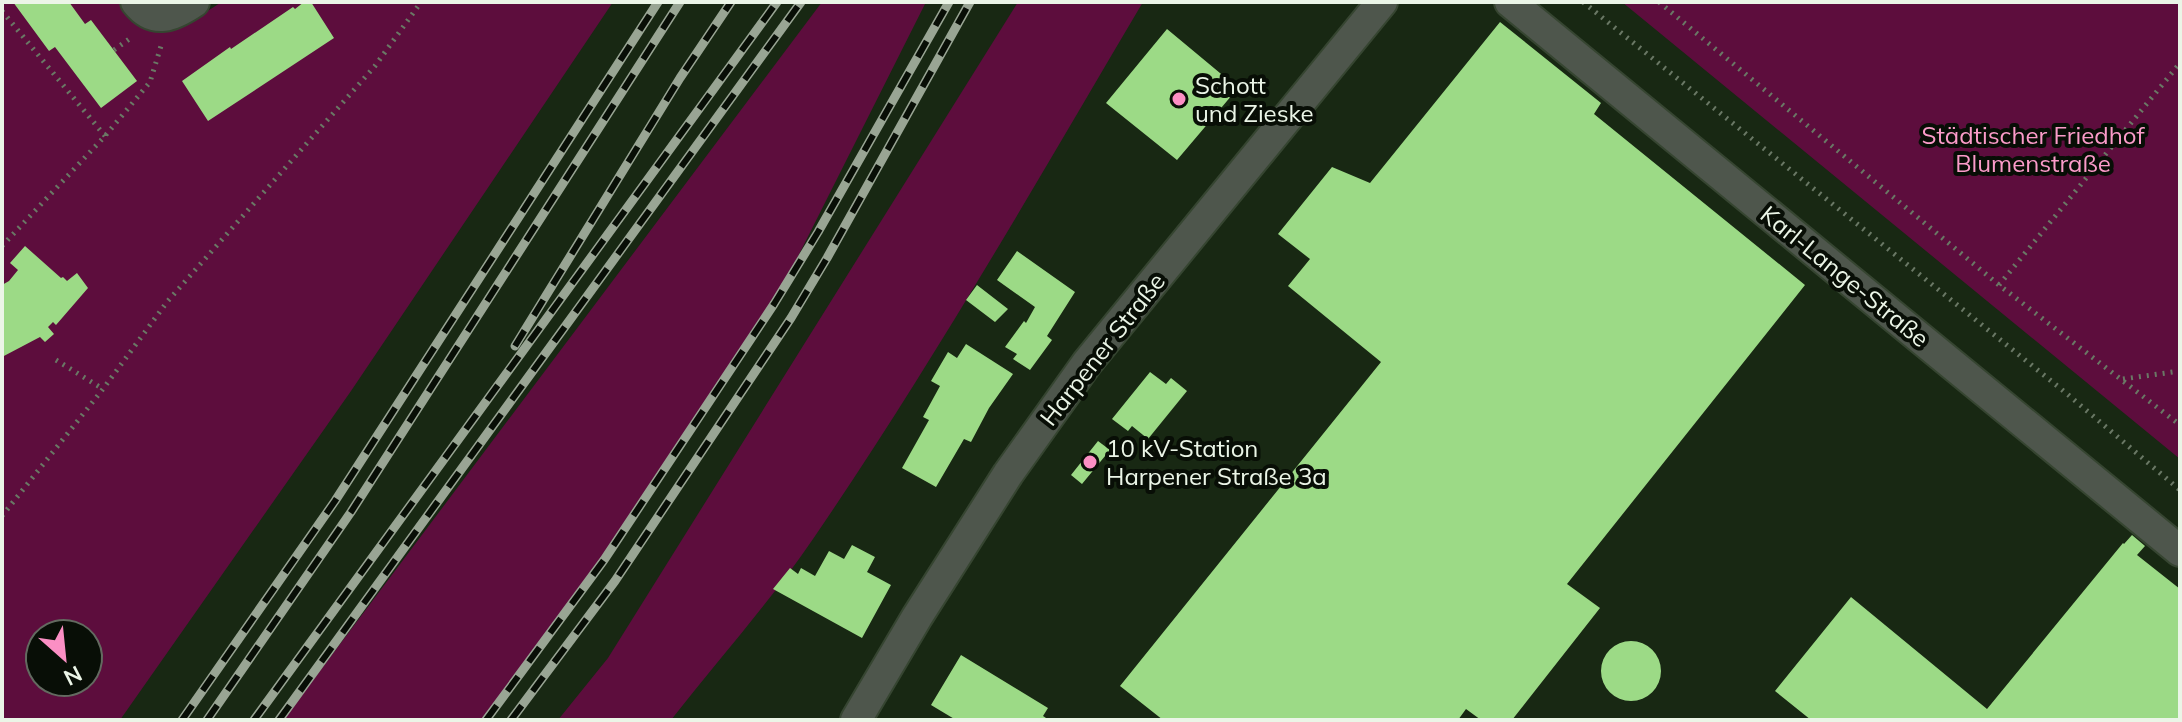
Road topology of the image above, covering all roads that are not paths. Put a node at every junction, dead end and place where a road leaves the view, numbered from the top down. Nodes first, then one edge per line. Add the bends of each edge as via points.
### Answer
1 (136, 2) edge
2 (194, 2) edge
3 (1382, 2) edge
4 (1510, 2) edge
5 (2180, 551) edge
6 (856, 720) edge

1 - 2 street via 153,17 179,13
3 - 6 street, Harpener Straße via 1078,376 1008,474
4 - 5 street, Karl-Lange-Straße

